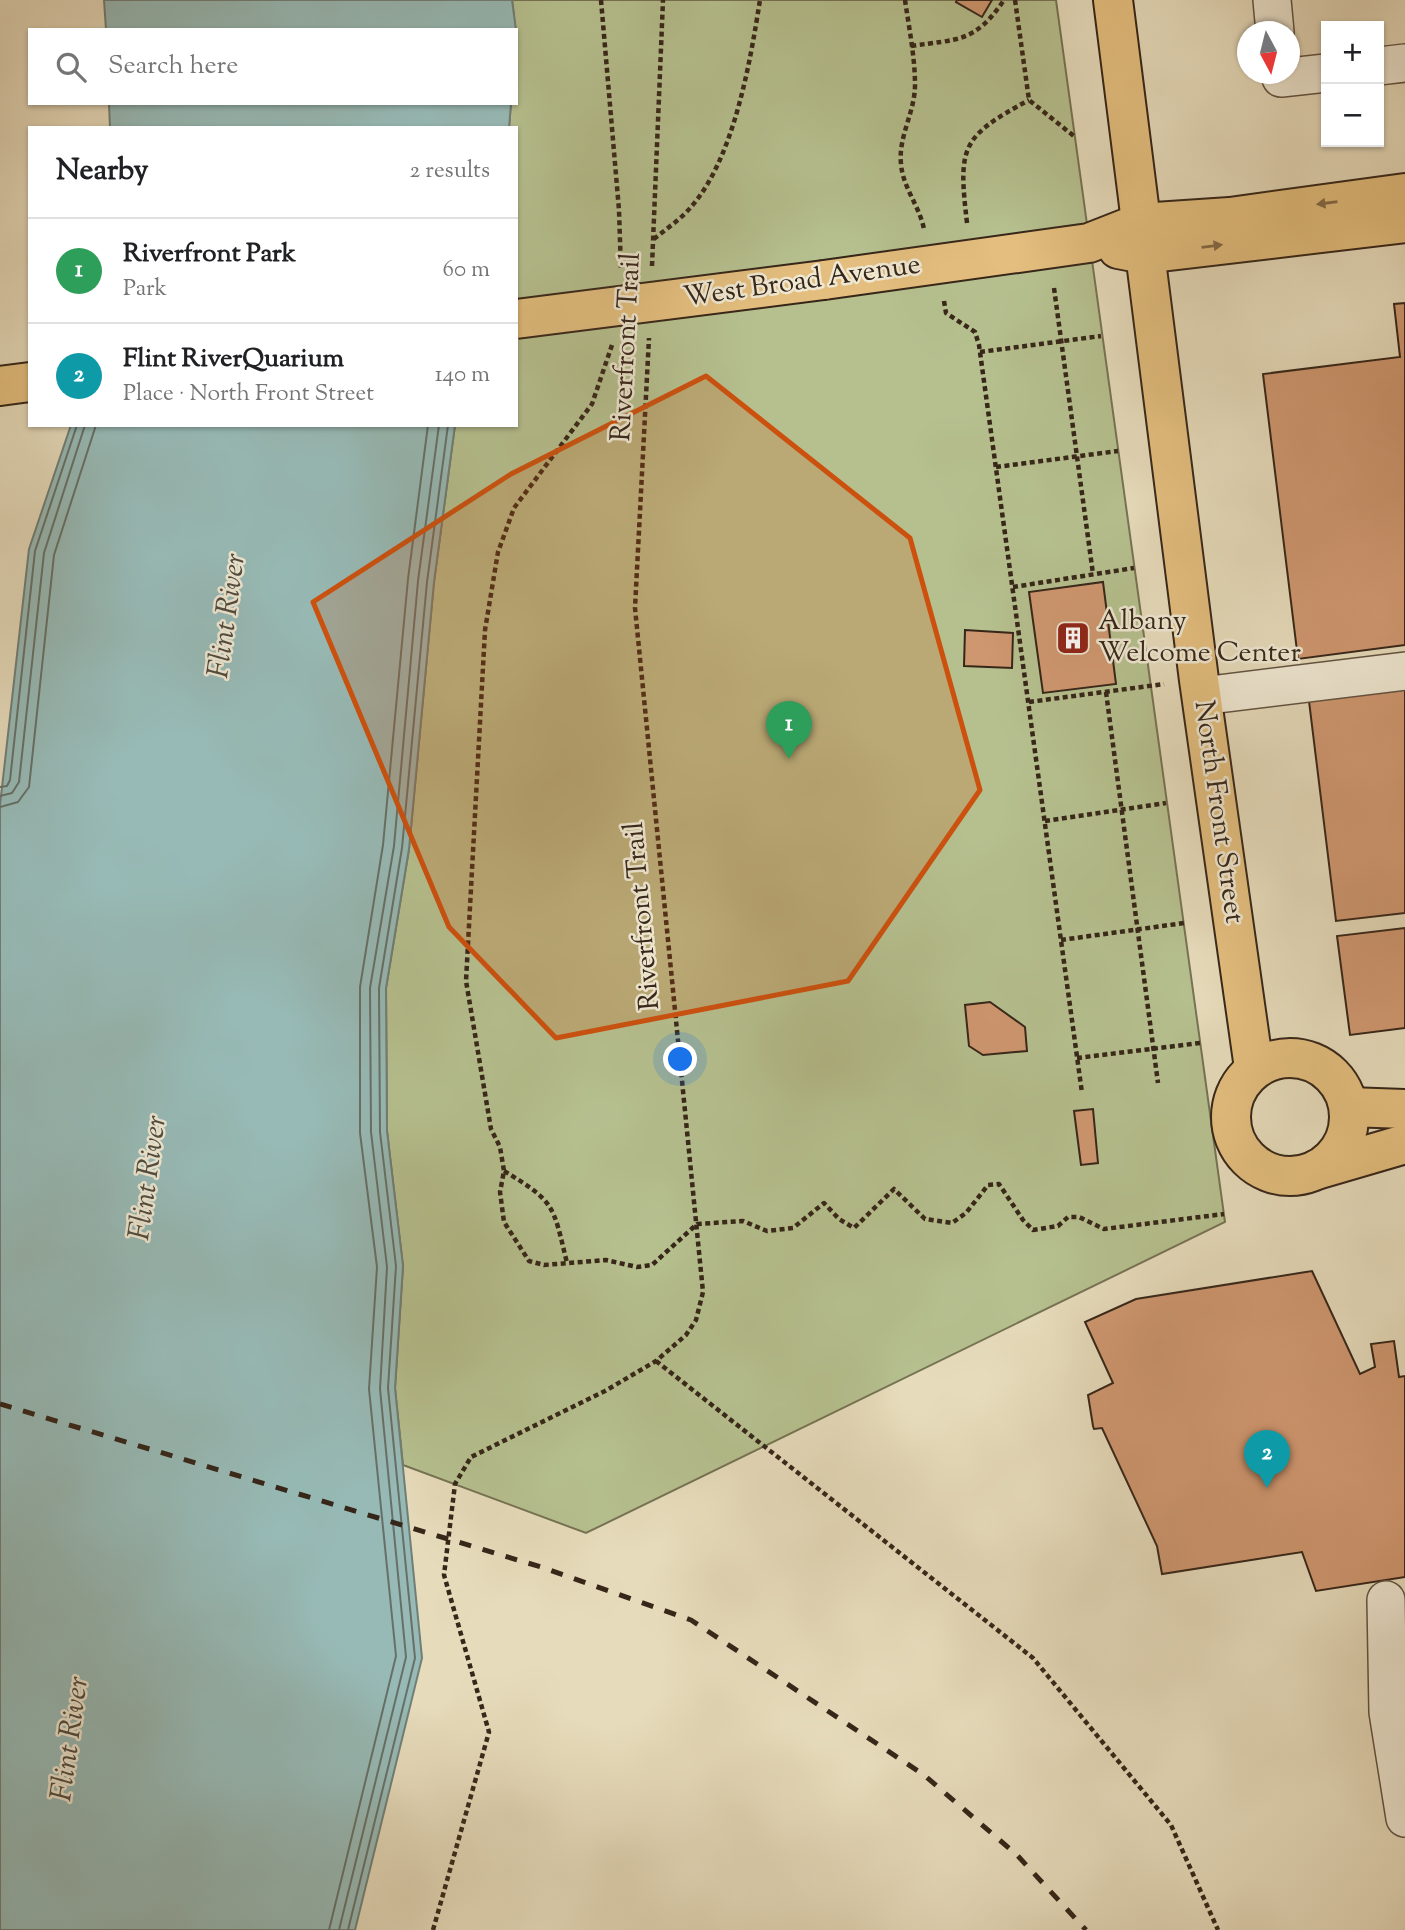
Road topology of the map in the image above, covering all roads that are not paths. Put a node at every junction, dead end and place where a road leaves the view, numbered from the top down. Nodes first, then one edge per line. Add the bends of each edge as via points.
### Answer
1 (1113, 0) edge
2 (1272, 0) edge
3 (1274, 21) edge
4 (1405, 63) edge
5 (1384, 65) edge
6 (1321, 74) edge
7 (1300, 76) edge
8 (1405, 192) edge
9 (1405, 223) edge
10 (1142, 239) junction
11 (518, 319) edge
12 (28, 382) edge
13 (0, 386) edge
14 (1405, 671) edge
15 (1200, 688) junction
16 (1254, 1068) junction
17 (1349, 1107) junction
18 (1405, 1109) edge
19 (1405, 1144) edge
20 (1316, 1170) junction
21 (1386, 1600) dead end
22 (1405, 1818) edge

1 - 10 main road, North Front Street
2 - 3 street
4 - 5 street
6 - 7 street
8 -> 10 main road, West Broad Avenue via 1230,216
10 -> 9 main road, West Broad Avenue
10 - 11 main road, West Broad Avenue, bridge
10 - 15 main road, North Front Street
12 - 13 main road
14 - 15 street
15 - 16 main road, North Front Street
16 - 17 main road via 1277,1059 1301,1058 1323,1067 1340,1084
16 - 20 main road via 1239,1084 1231,1105 1230,1127 1239,1148 1253,1164 1273,1174 1295,1176
17 - 18 main road
17 - 20 main road via 1347,1132 1336,1155
19 - 20 main road
21 - 22 street via 1388,1712

